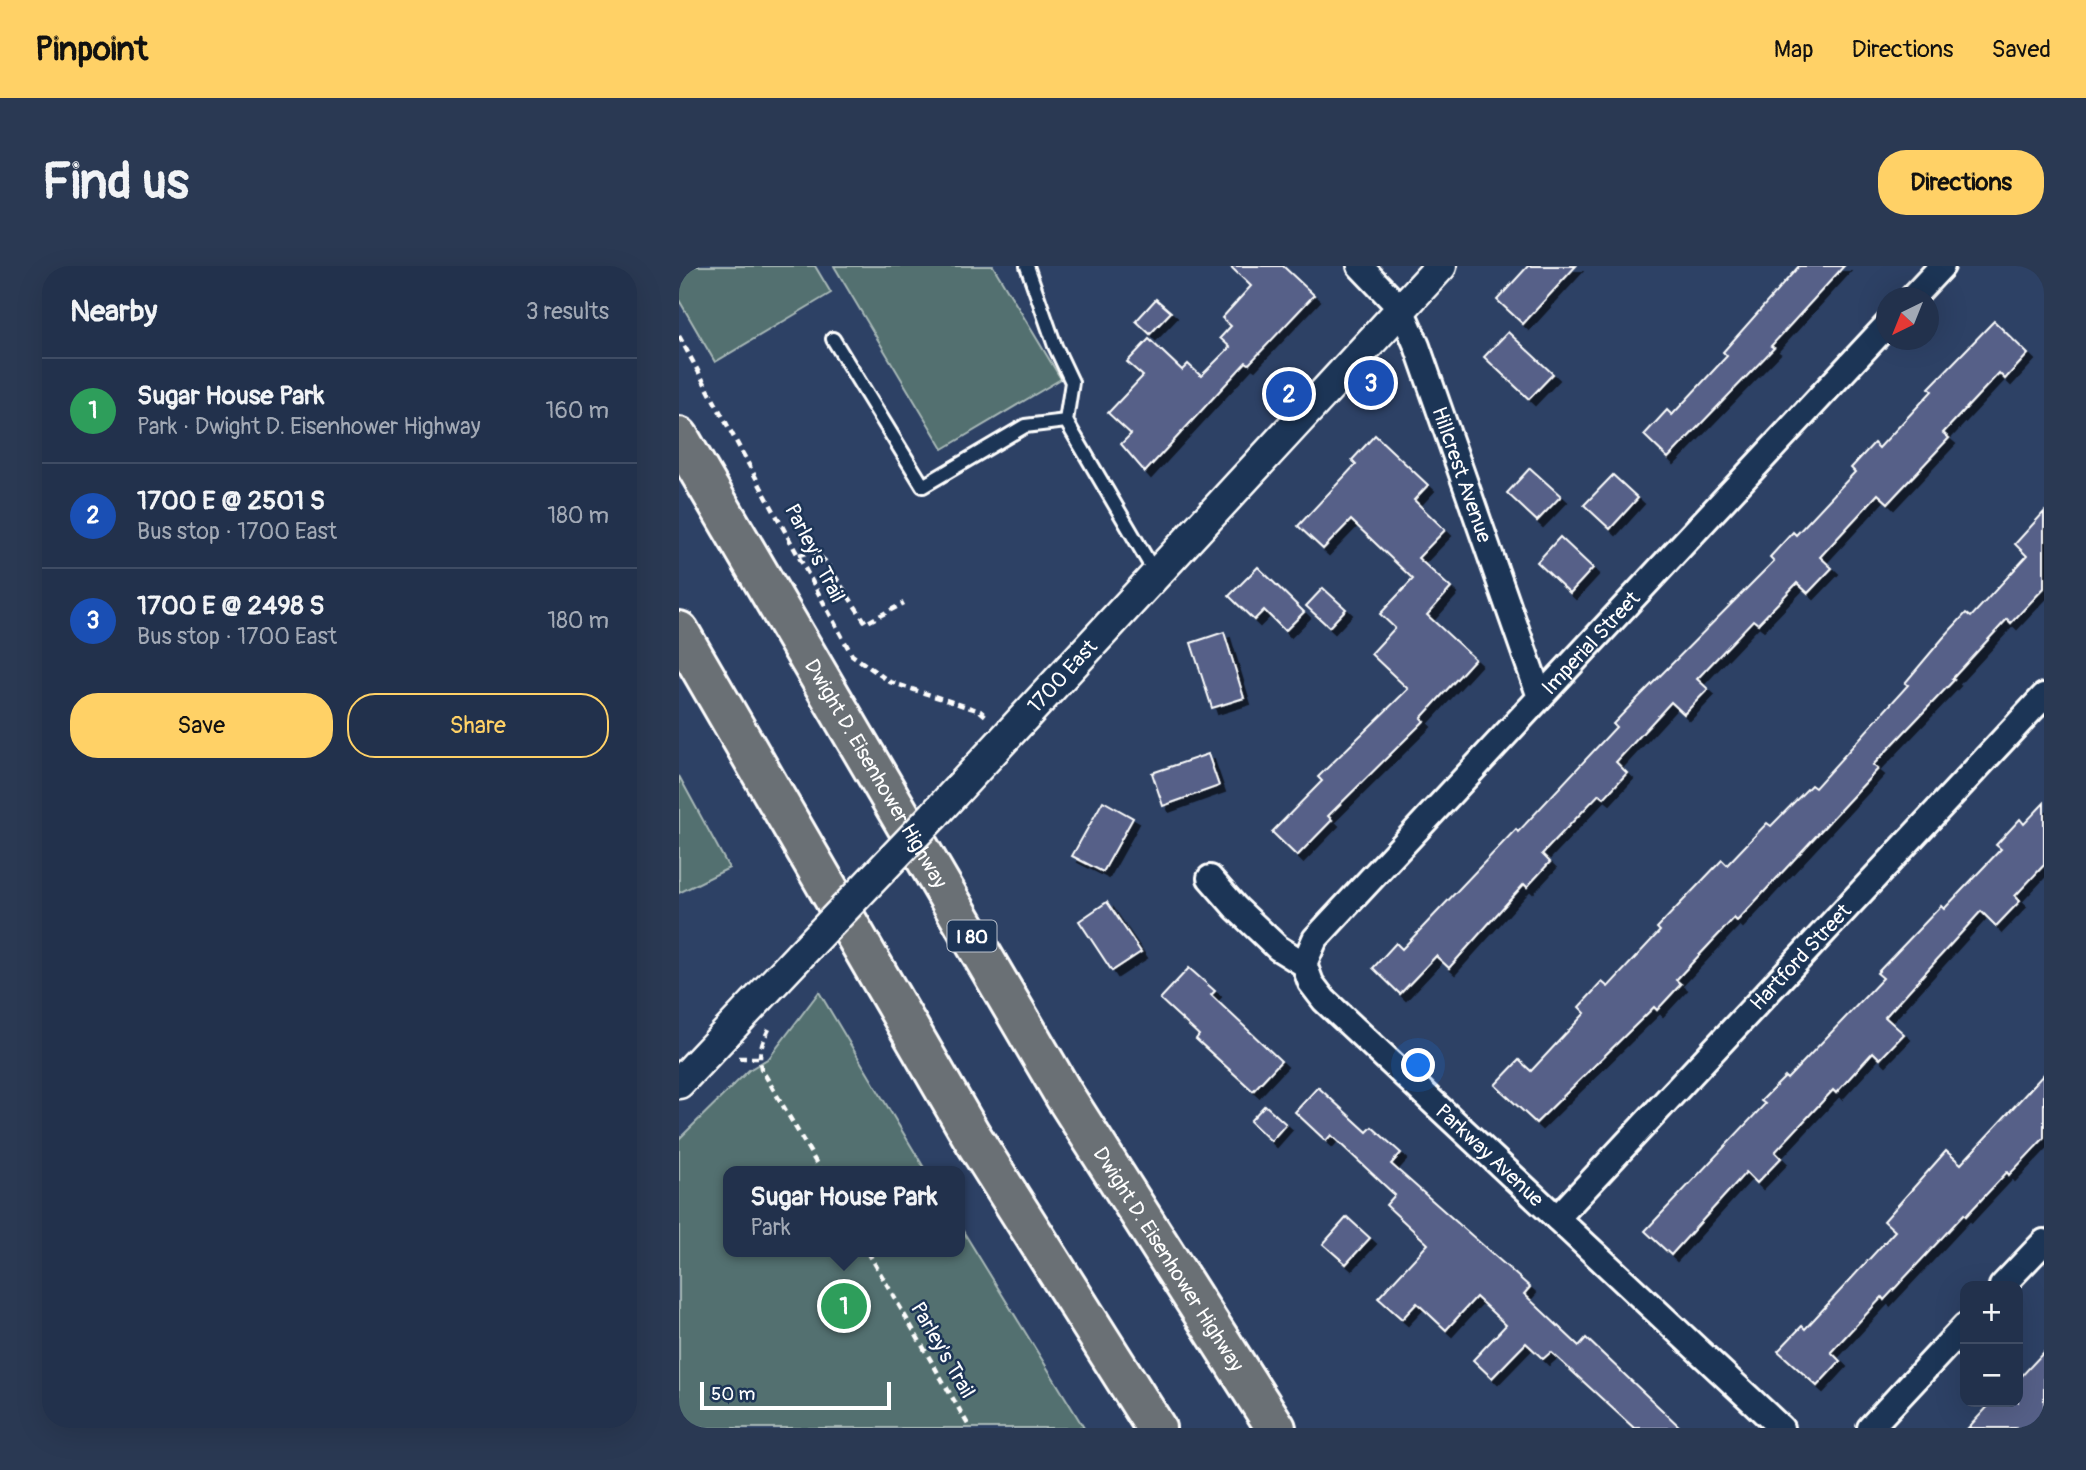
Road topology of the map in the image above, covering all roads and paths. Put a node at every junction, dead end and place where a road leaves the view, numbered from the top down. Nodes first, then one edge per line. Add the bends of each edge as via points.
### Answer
1 (1027, 266) edge
2 (1360, 266) edge
3 (1441, 266) edge
4 (1942, 266) edge
5 (1922, 287) edge
6 (1401, 309) junction
7 (679, 336) edge
8 (1876, 337) edge
9 (832, 339) dead end
10 (1066, 421) junction
11 (679, 437) edge
12 (799, 555) junction
13 (1155, 573) junction
14 (904, 603) dead end
15 (679, 631) edge
16 (2044, 696) edge
17 (1540, 697) junction
18 (985, 715) dead end
19 (1210, 878) dead end
20 (1304, 964) junction
21 (759, 1058) dead end
22 (679, 1083) edge
23 (818, 1166) edge
24 (1557, 1218) junction
25 (2044, 1242) edge
26 (871, 1257) edge
27 (2007, 1281) edge
28 (1960, 1331) edge
29 (971, 1428) edge
30 (1156, 1428) edge
31 (1276, 1428) edge
32 (1781, 1428) edge
33 (1870, 1428) edge

1 - 10 lane via 1072,382
2 - 6 street, Hillcrest Avenue
3 - 6 street, 1700 East
4 - 5 street
6 - 13 street, 1700 East
6 - 17 street, Hillcrest Avenue
7 - 12 path, Parley's Trail
8 - 17 street, Imperial Street
9 - 10 lane via 923,486 1024,426
10 - 13 lane
11 - 31 highway, Dwight D. Eisenhower Highway / I 80 via 1064,1095
12 - 14 path via 813,551 825,561 866,623
12 - 18 path, Parley's Trail via 852,655 890,682
13 - 22 street, 1700 East, bridge via 934,816
15 - 30 highway via 971,1135
16 - 24 street, Hartford Street
17 - 20 street, Imperial Street via 1315,939
19 - 20 street, Parkway Avenue via 1277,947
20 - 24 street, Parkway Avenue via 1317,992
21 - 23 path
24 - 32 street, Parkway Avenue
25 - 27 street
26 - 29 path, Parley's Trail
28 - 33 street

